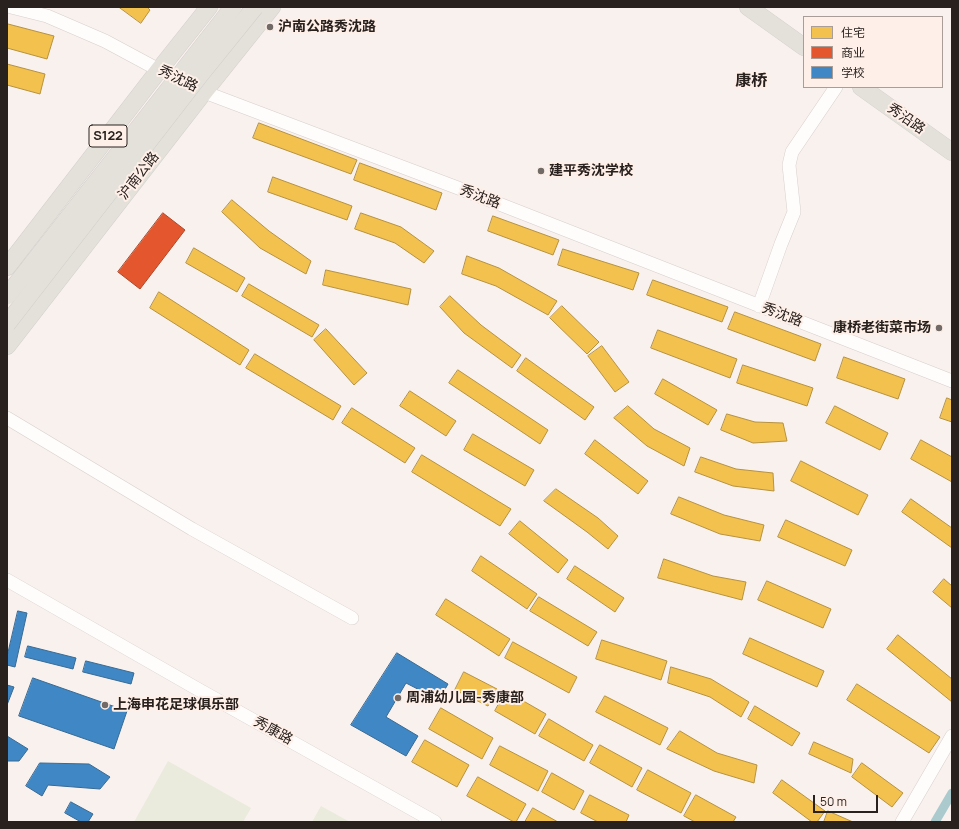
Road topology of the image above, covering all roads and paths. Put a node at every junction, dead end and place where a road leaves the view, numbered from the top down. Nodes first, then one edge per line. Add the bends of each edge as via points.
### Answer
1 (11, 7) edge
2 (209, 7) edge
3 (233, 7) edge
4 (255, 7) edge
5 (272, 7) edge
6 (748, 7) edge
7 (803, 46) edge
8 (159, 70) junction
9 (835, 88) edge
10 (862, 88) edge
11 (204, 92) junction
12 (952, 152) edge
13 (7, 267) edge
14 (7, 296) edge
15 (759, 306) junction
16 (7, 324) edge
17 (7, 346) edge
18 (952, 381) edge
19 (7, 418) edge
20 (7, 580) edge
21 (352, 618) dead end
22 (952, 736) edge
23 (435, 822) edge
24 (902, 822) edge

1 - 8 street, 秀沈路 via 47,16 105,41
2 - 8 main road, S122
3 - 14 main road, bridge
4 - 16 main road, bridge
5 - 11 main road, 沪南公路
6 - 7 main road
8 - 11 street, 秀沈路
8 - 13 main road, S122
9 - 15 street via 792,152 789,165 794,212
10 - 12 main road, 秀沿路
11 - 15 street, 秀沈路
11 - 17 main road, 沪南公路
15 - 18 street, 秀沈路
19 - 21 street via 192,529
20 - 23 street, 秀康路
22 - 24 street

